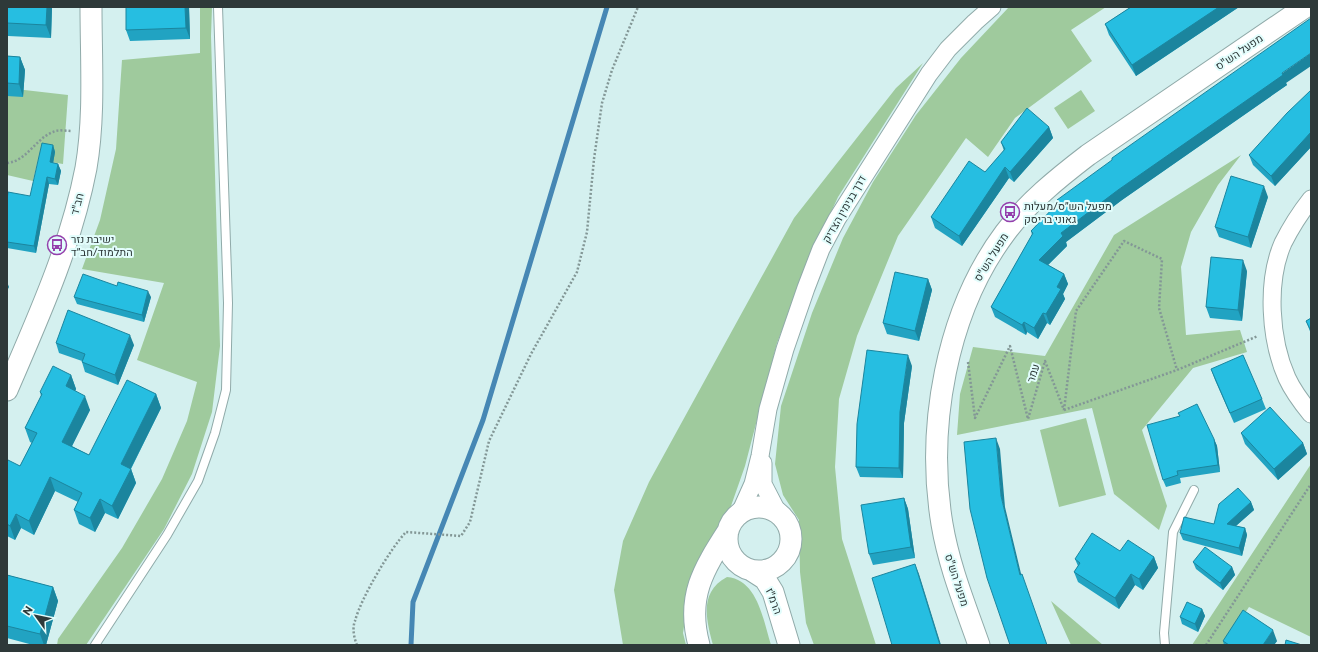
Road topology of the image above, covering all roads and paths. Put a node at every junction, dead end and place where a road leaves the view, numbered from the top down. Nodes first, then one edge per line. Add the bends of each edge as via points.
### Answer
1 (91, 7) edge
2 (218, 7) edge
3 (638, 7) edge
4 (992, 7) edge
5 (1306, 7) edge
6 (90, 131) junction
7 (7, 163) edge
8 (1311, 199) edge
9 (1274, 330) junction
10 (955, 336) junction
11 (1178, 370) junction
12 (7, 390) edge
13 (1064, 410) junction
14 (1311, 414) edge
15 (762, 445) junction
16 (1311, 484) edge
17 (1194, 490) dead end
18 (740, 513) junction
19 (778, 513) junction
20 (728, 531) junction
21 (783, 559) junction
22 (746, 567) junction
23 (699, 583) junction
24 (788, 643) edge
25 (95, 645) edge
26 (357, 645) edge
27 (699, 645) edge
28 (980, 645) edge
29 (1165, 645) edge
30 (1206, 645) edge

1 - 6 street, חב"ד
2 - 25 lane via 228,303 226,390 215,433 198,481 167,535
3 - 26 path via 612,70 602,103 588,232 577,272 531,354 489,441 470,522 461,536 406,532 396,543 354,622 354,638
4 - 15 street, דרך בנימין הצדיק via 948,49 929,74 837,219 818,256 788,342 768,409
5 - 10 street, מפעל הש"ס via 1088,155 1027,207 986,261 969,294
6 - 7 path via 53,131 16,162
6 - 12 street, חב"ד via 86,167 55,276
8 - 9 street via 1283,244 1274,273
9 - 11 path
9 - 14 street via 1288,378
10 - 13 path, עמר via 967,347 975,418 1010,346 1028,419 1044,361
10 - 28 street, מפעל הש"ס via 946,364 941,396 937,487 950,562
11 - 13 path
11 - 13 path via 1159,308 1162,259 1124,241 1076,311
15 - 18 street via 753,484
15 - 19 street via 764,484
16 - 30 path
17 - 29 lane via 1173,532
18 - 19 street via 759,506
18 - 20 street via 732,521
19 - 21 street via 790,530 789,550
20 - 22 street via 729,550 734,559
20 - 23 street via 712,555
21 - 22 street via 769,569 760,571
21 - 24 street, הרמ"ז via 781,583
22 - 23 street via 727,562 717,564
22 - 24 street, הרמ"ז via 764,579 773,592
23 - 27 street via 695,595 694,617

